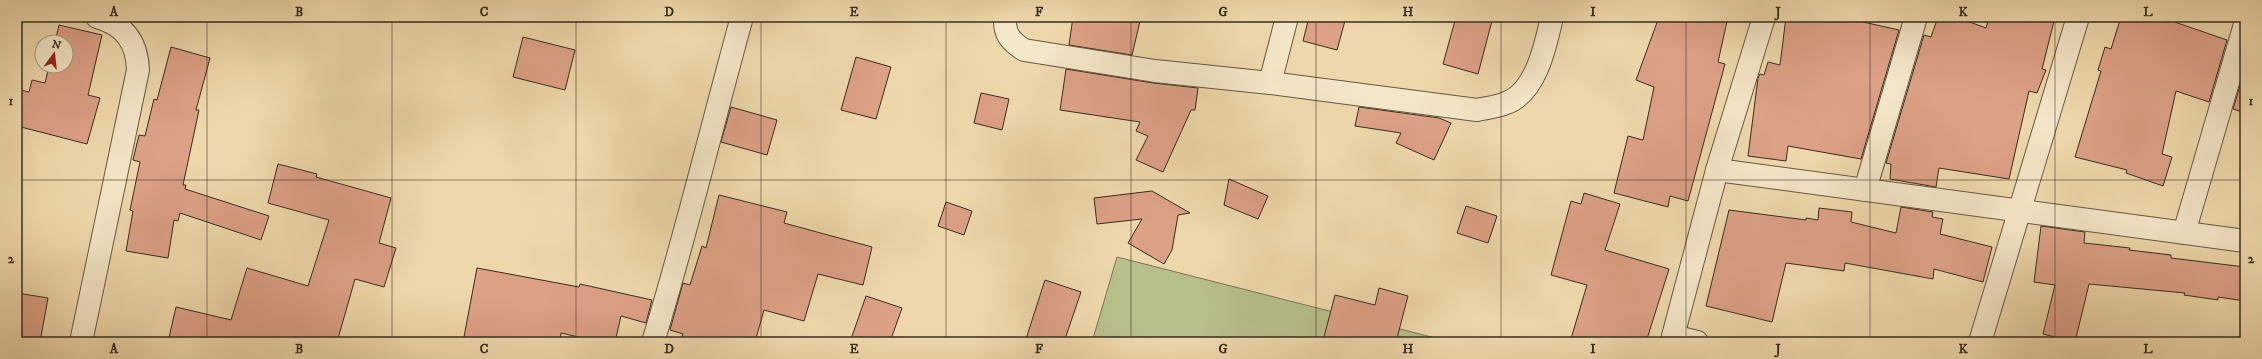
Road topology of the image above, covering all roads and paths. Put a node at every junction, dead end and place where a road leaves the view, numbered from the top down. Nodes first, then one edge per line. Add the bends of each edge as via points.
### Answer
1 (97, 17) edge
2 (742, 17) edge
3 (1005, 17) edge
4 (1287, 17) edge
5 (1552, 17) edge
6 (1764, 17) edge
7 (1916, 17) edge
8 (2078, 17) edge
9 (2245, 24) edge
10 (1270, 83) junction
11 (1717, 170) junction
12 (1865, 190) junction
13 (2019, 211) junction
14 (2184, 233) junction
15 (2245, 241) edge
16 (81, 342) edge
17 (653, 342) edge
18 (1697, 342) edge
19 (1980, 342) edge

1 - 16 street via 108,20 127,33 136,48 138,70
2 - 17 street via 694,203
3 - 10 street via 1007,36 1024,50 1155,71
4 - 10 street
5 - 10 street via 1547,40 1526,89 1508,103 1476,110
6 - 11 street
7 - 12 street
8 - 13 street
9 - 14 street
11 - 12 street
11 - 18 street via 1674,336
12 - 13 street
13 - 14 street
13 - 19 street
14 - 15 street

